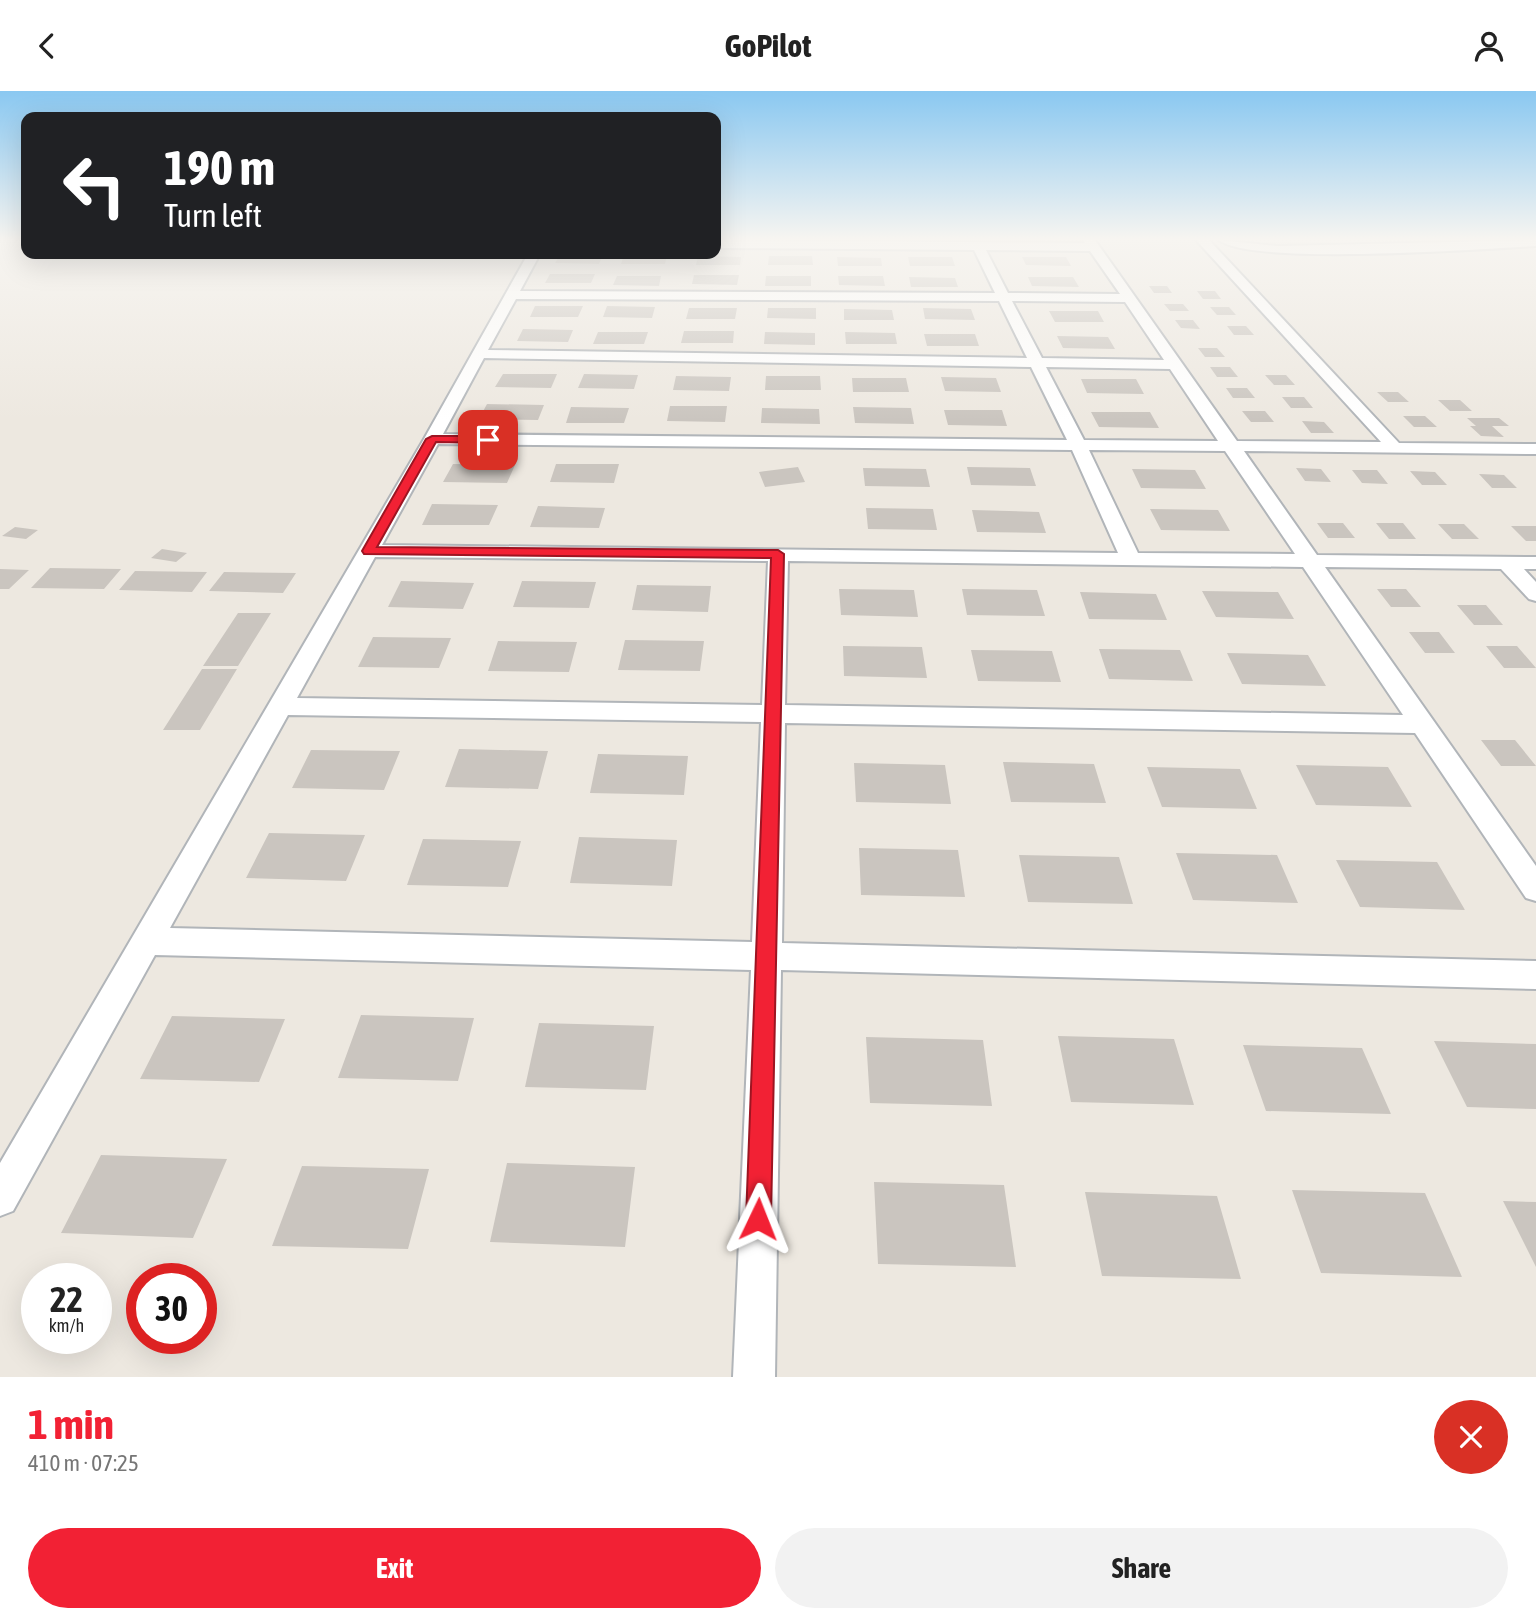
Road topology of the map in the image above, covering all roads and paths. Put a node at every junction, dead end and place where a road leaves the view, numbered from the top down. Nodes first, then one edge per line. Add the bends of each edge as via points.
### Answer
1 (508, 300) edge
2 (1007, 300) edge
3 (1130, 300) edge
4 (1258, 300) edge
5 (479, 355) junction
6 (1038, 363) junction
7 (1176, 365) junction
8 (432, 439) junction
9 (1079, 445) junction
10 (1232, 446) junction
11 (1395, 448) junction
12 (1536, 449) edge
13 (368, 551) junction
14 (778, 554) junction
15 (1130, 557) junction
16 (1310, 558) junction
17 (1506, 562) junction
18 (1536, 563) edge
19 (1536, 594) edge
20 (280, 706) junction
21 (773, 714) junction
22 (1423, 724) junction
23 (1536, 889) edge
24 (146, 941) junction
25 (766, 956) junction
26 (1536, 975) edge
27 (0, 1198) edge
28 (754, 1377) edge

1 - 5 street
2 - 6 street
3 - 7 street
4 - 11 street
5 - 6 street
5 - 8 street
6 - 7 street
6 - 9 street
7 - 10 street
8 - 9 street
8 - 13 street
9 - 10 street
9 - 15 street
10 - 11 street
10 - 16 street
11 - 12 street
13 - 14 street
13 - 20 street
14 - 15 street
14 - 21 street
15 - 16 street
16 - 17 street
16 - 22 street
17 - 18 street
17 - 19 street
20 - 21 street
20 - 24 street
21 - 22 street
21 - 25 street
22 - 23 street
24 - 25 street
24 - 27 street
25 - 26 street
25 - 28 street

